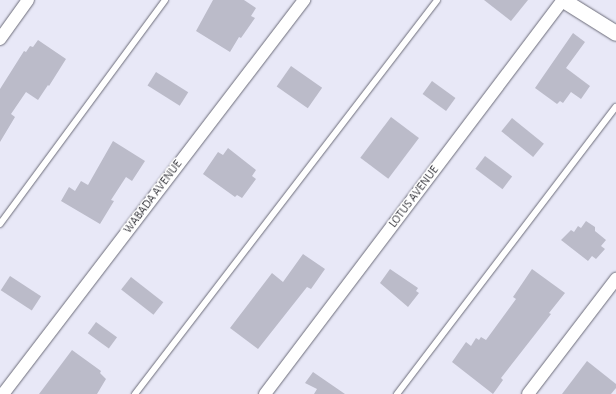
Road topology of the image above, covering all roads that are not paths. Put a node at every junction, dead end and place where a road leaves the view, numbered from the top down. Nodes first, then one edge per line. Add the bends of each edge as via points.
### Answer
1 (28, 0) edge
2 (165, 0) edge
3 (304, 0) edge
4 (437, 0) edge
5 (563, 0) edge
6 (616, 33) edge
7 (0, 39) edge
8 (616, 107) edge
9 (0, 224) edge
10 (616, 279) edge
11 (3, 394) edge
12 (135, 394) edge
13 (265, 394) edge
14 (397, 394) edge
15 (528, 394) edge

1 - 7 street
2 - 9 lane
3 - 11 street, WABADA AVENUE
4 - 12 lane
5 - 6 street
5 - 13 street, LOTUS AVENUE
8 - 14 lane
10 - 15 street

